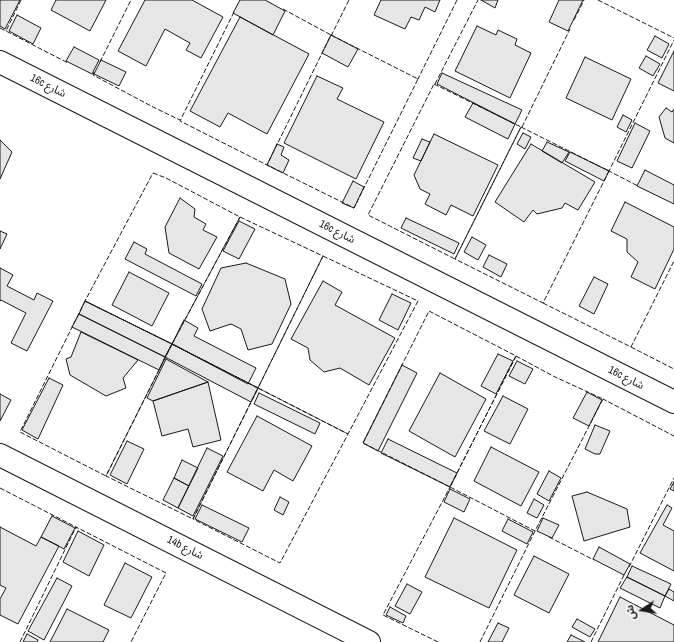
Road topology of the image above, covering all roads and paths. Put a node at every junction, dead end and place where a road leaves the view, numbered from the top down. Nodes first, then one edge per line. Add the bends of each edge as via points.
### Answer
1 (0, 62) edge
2 (674, 402) edge
3 (0, 455) edge
4 (369, 642) edge

1 - 2 street, 16c شارع
3 - 4 street, 14b شارع

